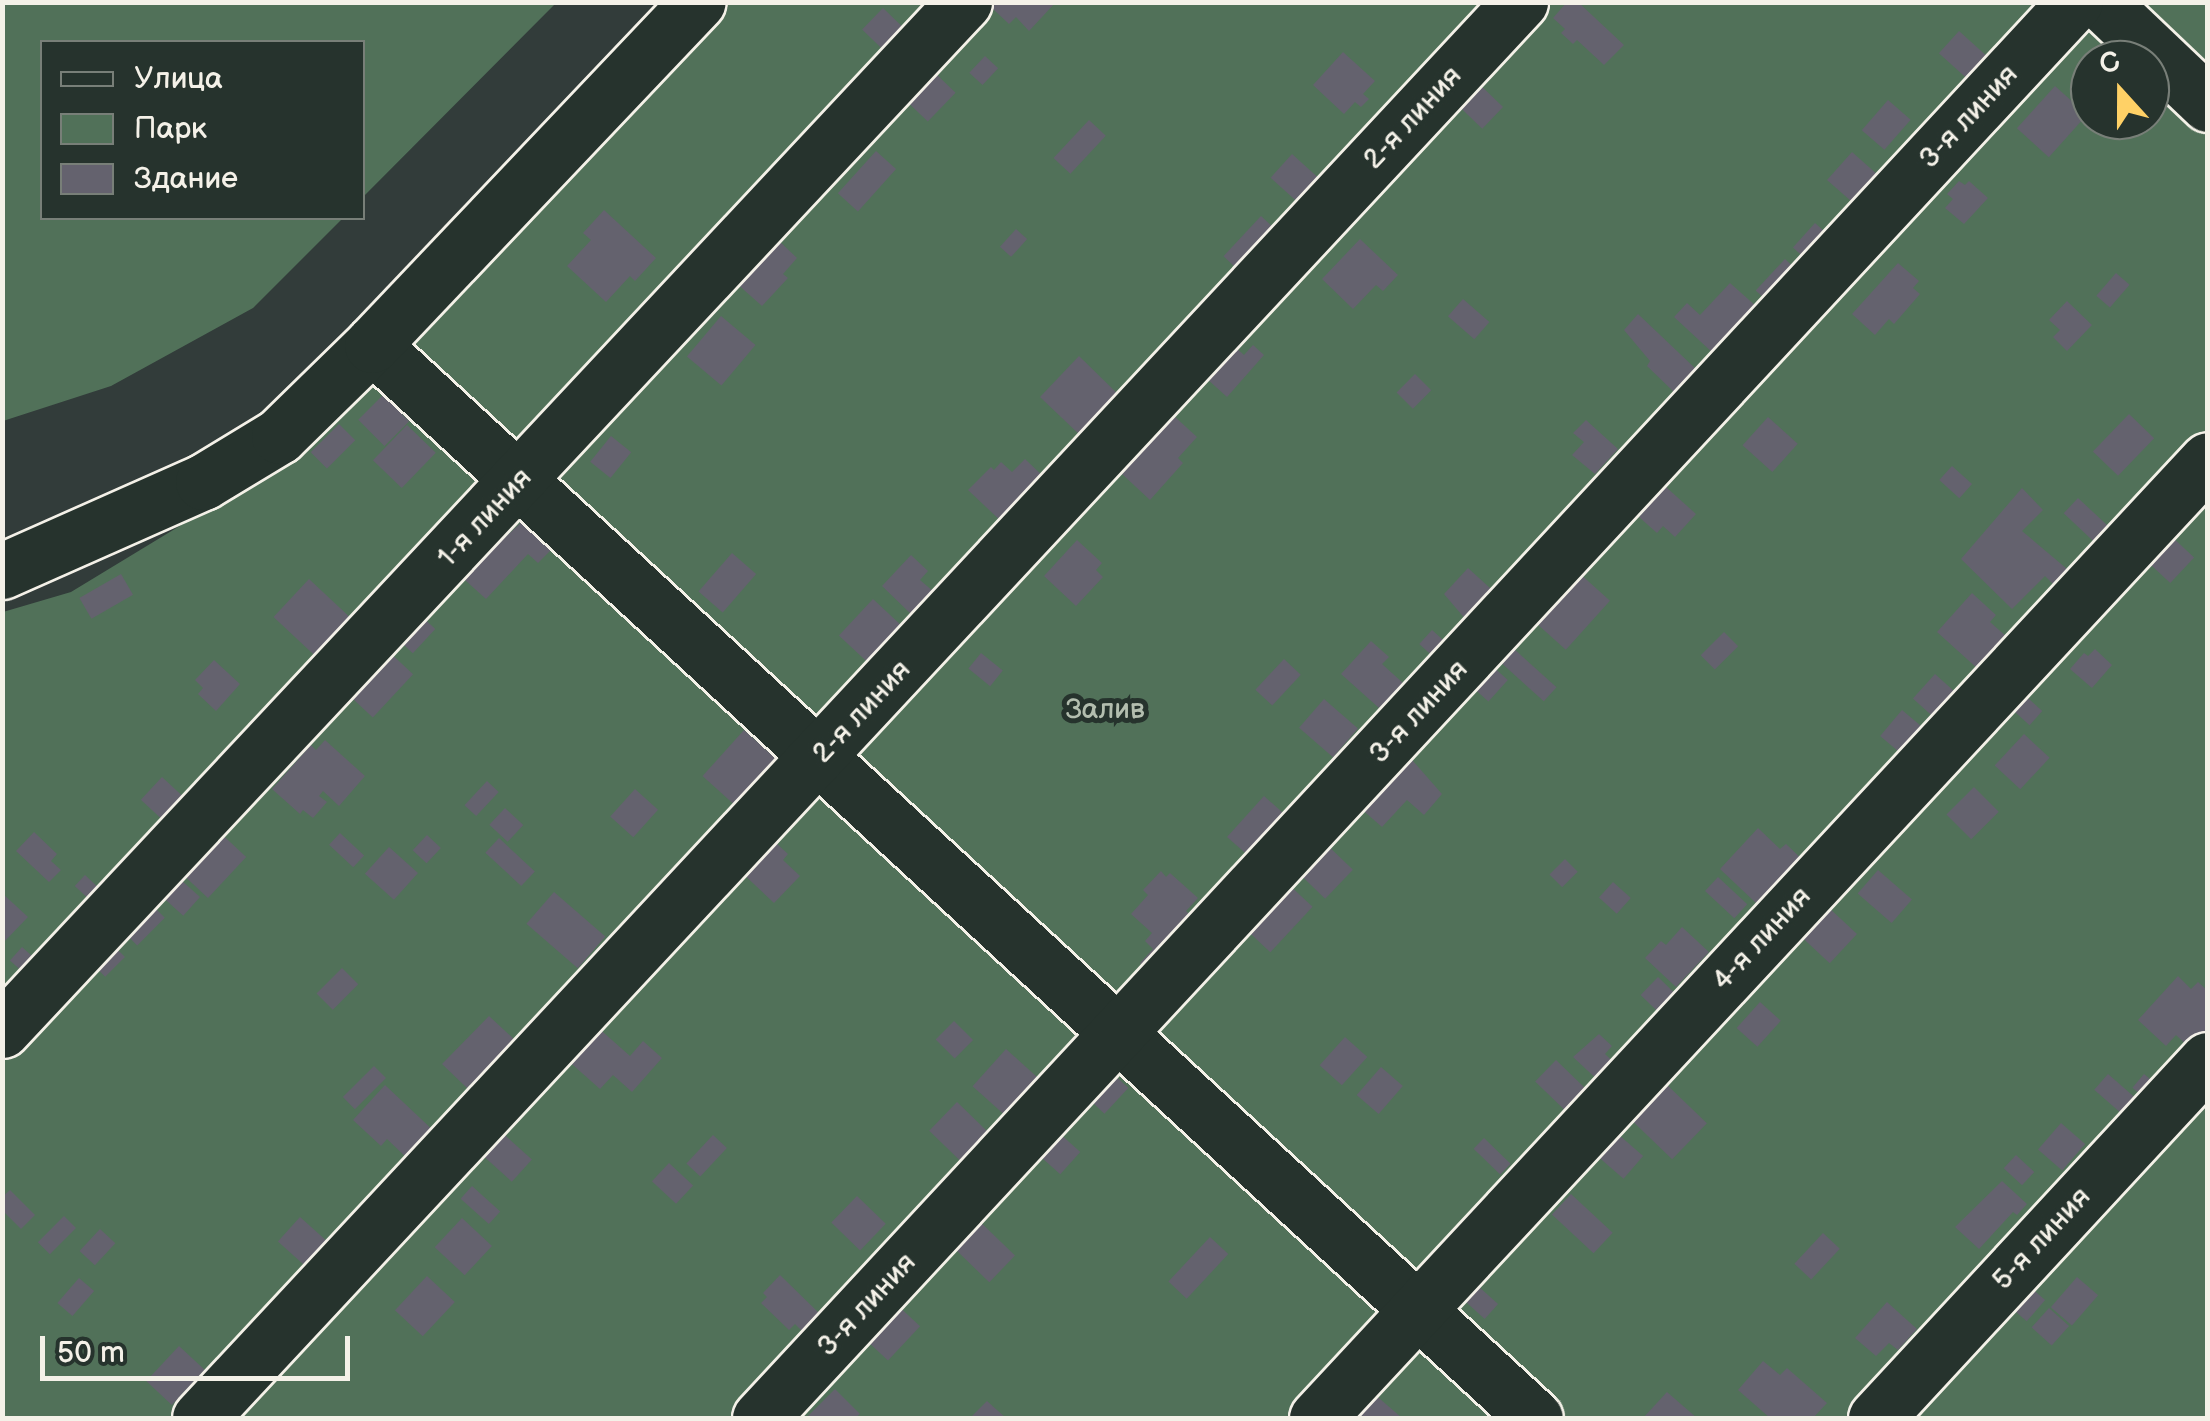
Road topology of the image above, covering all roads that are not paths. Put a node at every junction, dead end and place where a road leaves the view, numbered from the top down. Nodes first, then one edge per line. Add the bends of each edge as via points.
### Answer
1 (697, 2) edge
2 (964, 2) edge
3 (1520, 2) edge
4 (2075, 2) edge
5 (2101, 2) edge
6 (2208, 104) edge
7 (372, 345) junction
8 (2208, 460) edge
9 (520, 482) junction
10 (2, 571) edge
11 (822, 756) junction
12 (2, 1030) edge
13 (1121, 1034) junction
14 (2208, 1060) edge
15 (1417, 1310) junction
16 (200, 1418) edge
17 (760, 1418) edge
18 (1317, 1418) edge
19 (1535, 1418) edge
20 (1876, 1418) edge

1 - 7 street
2 - 9 street, 1-я линия
3 - 11 street, 2-я линия
4 - 13 street, 3-я линия
5 - 6 street
7 - 9 street
7 - 10 street via 279,436 204,482
8 - 15 street, 4-я линия
9 - 11 street
9 - 12 street, 1-я линия
11 - 13 street
11 - 16 street, 2-я линия
13 - 15 street
13 - 17 street, 3-я линия
14 - 20 street, 5-я линия
15 - 18 street, 4-я линия
15 - 19 street

